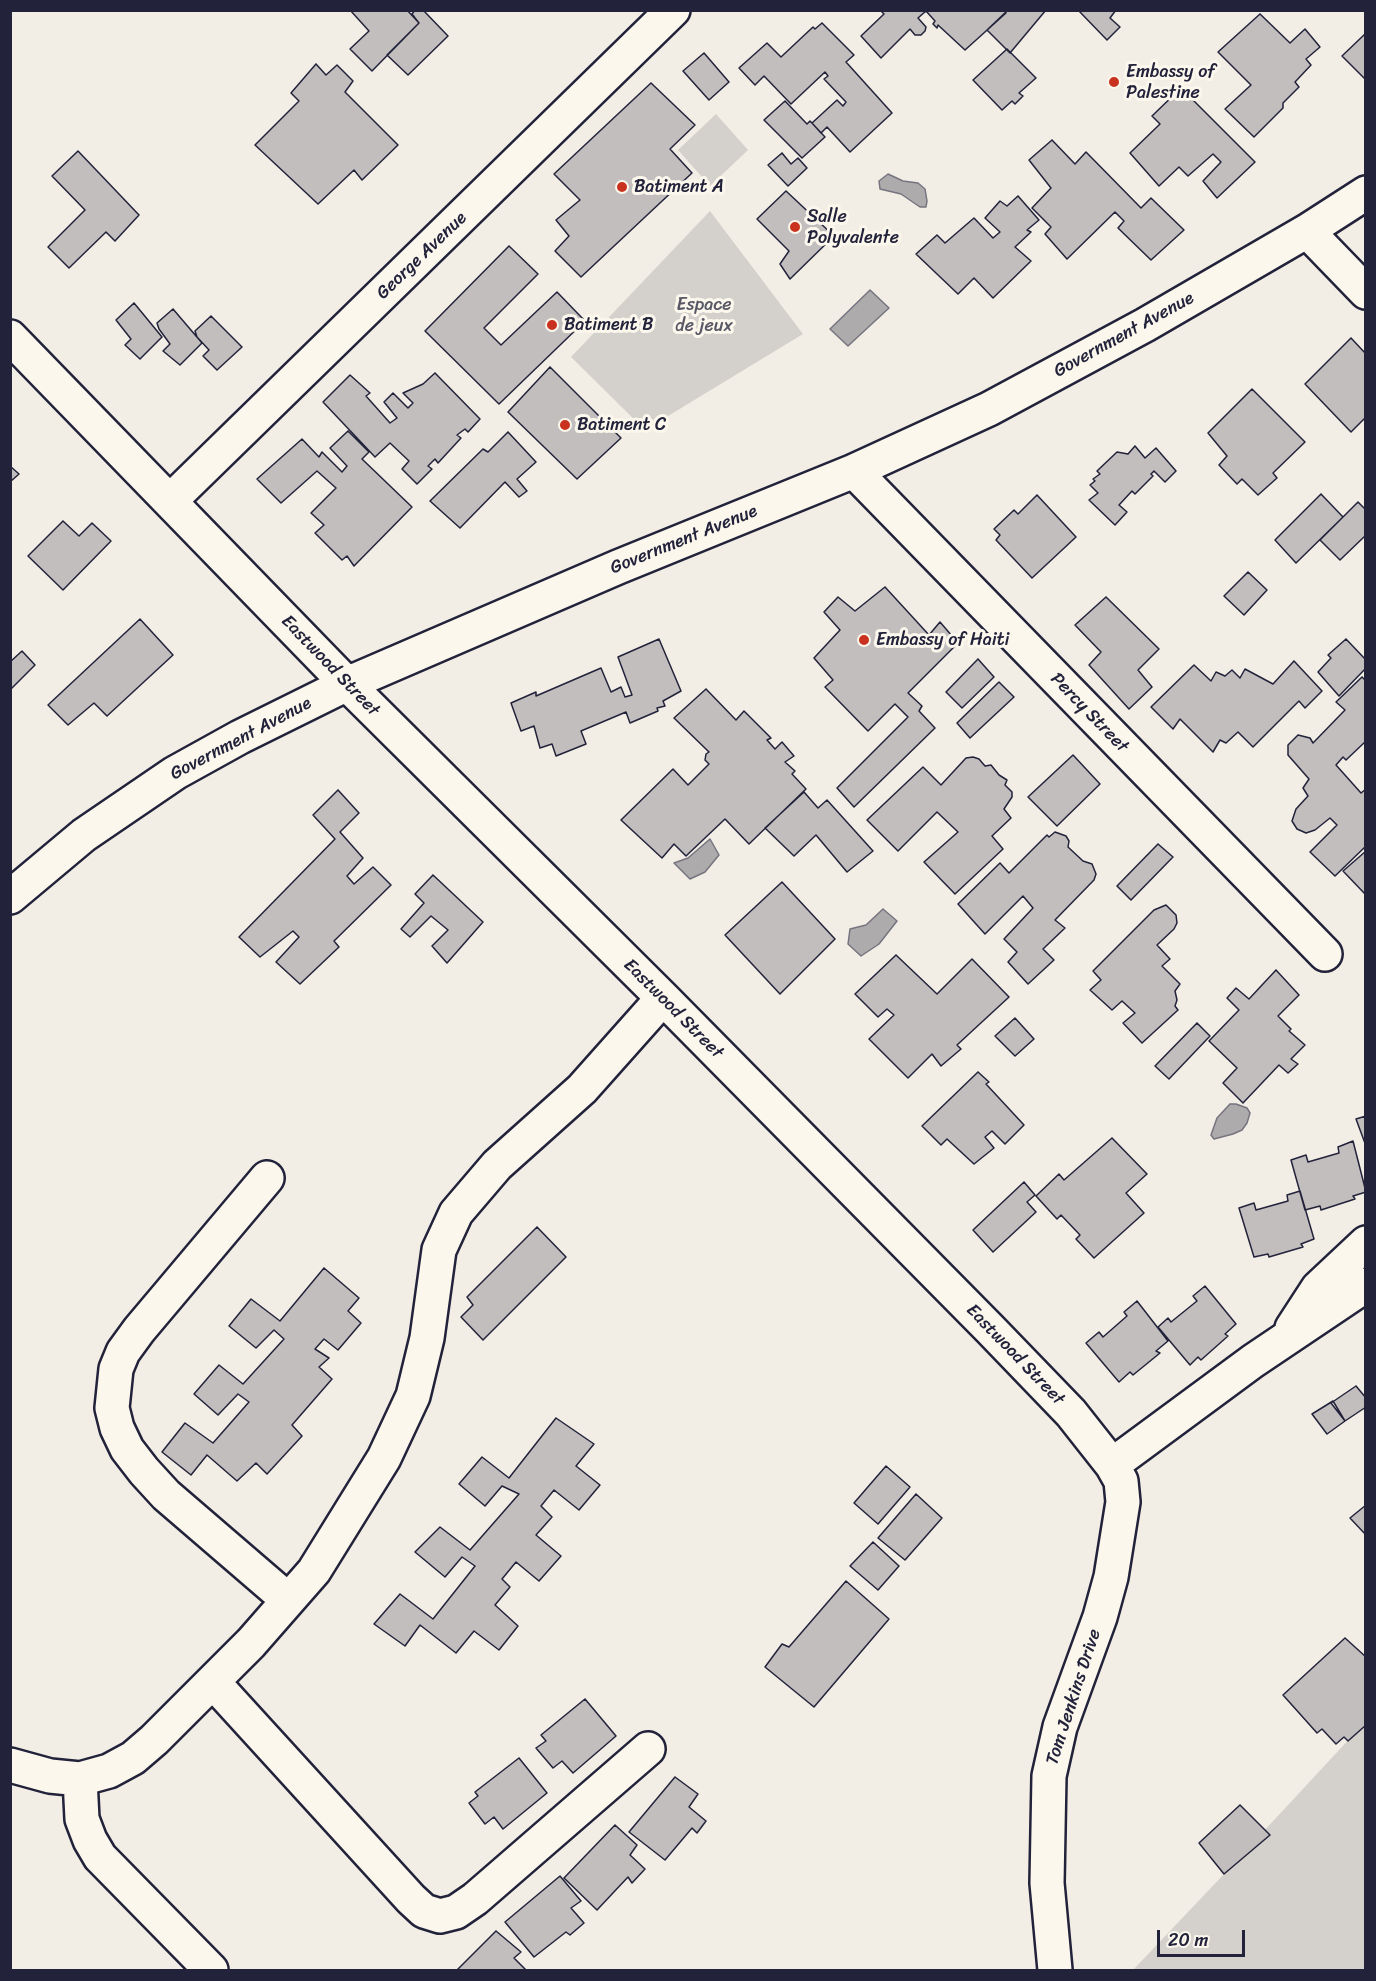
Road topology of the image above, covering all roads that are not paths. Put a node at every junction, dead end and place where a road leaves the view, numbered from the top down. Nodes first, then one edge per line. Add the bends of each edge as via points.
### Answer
1 (673, 10) edge
2 (1365, 193) edge
3 (1307, 231) junction
4 (1365, 292) edge
5 (10, 337) edge
6 (854, 471) junction
7 (170, 501) junction
8 (346, 684) junction
9 (10, 897) edge
10 (1324, 954) dead end
11 (663, 998) junction
12 (267, 1178) dead end
13 (1365, 1243) edge
14 (1365, 1285) edge
15 (1285, 1339) junction
16 (1112, 1465) junction
17 (288, 1600) junction
18 (213, 1682) junction
19 (648, 1749) dead end
20 (10, 1765) edge
21 (80, 1779) junction
22 (211, 1971) edge
23 (1054, 1971) edge

1 - 7 street, George Avenue
2 - 3 street, Government Avenue
3 - 4 street
3 - 6 street, Government Avenue via 989,409
5 - 7 street, Eastwood Street
6 - 8 street, Government Avenue via 629,562
6 - 10 street, Percy Street
7 - 8 street, Eastwood Street
8 - 9 street, Government Avenue via 175,773 84,835
8 - 11 street, Eastwood Street
11 - 16 street, Eastwood Street via 998,1337 1071,1413
11 - 17 street via 582,1089 497,1166 456,1213 439,1250 427,1338 413,1396 384,1458 314,1571
12 - 17 street via 123,1352 116,1369 112,1408 128,1449 166,1495
13 - 15 street via 1318,1288
14 - 15 street
15 - 16 street
16 - 23 street, Tom Jenkins Drive via 1121,1481 1123,1502 1112,1577 1060,1727 1049,1776 1047,1883
17 - 18 street
18 - 19 street via 411,1899 424,1911 440,1916 456,1912 475,1899
18 - 21 street via 133,1758 109,1771
20 - 21 street
21 - 22 street via 82,1819 100,1857

